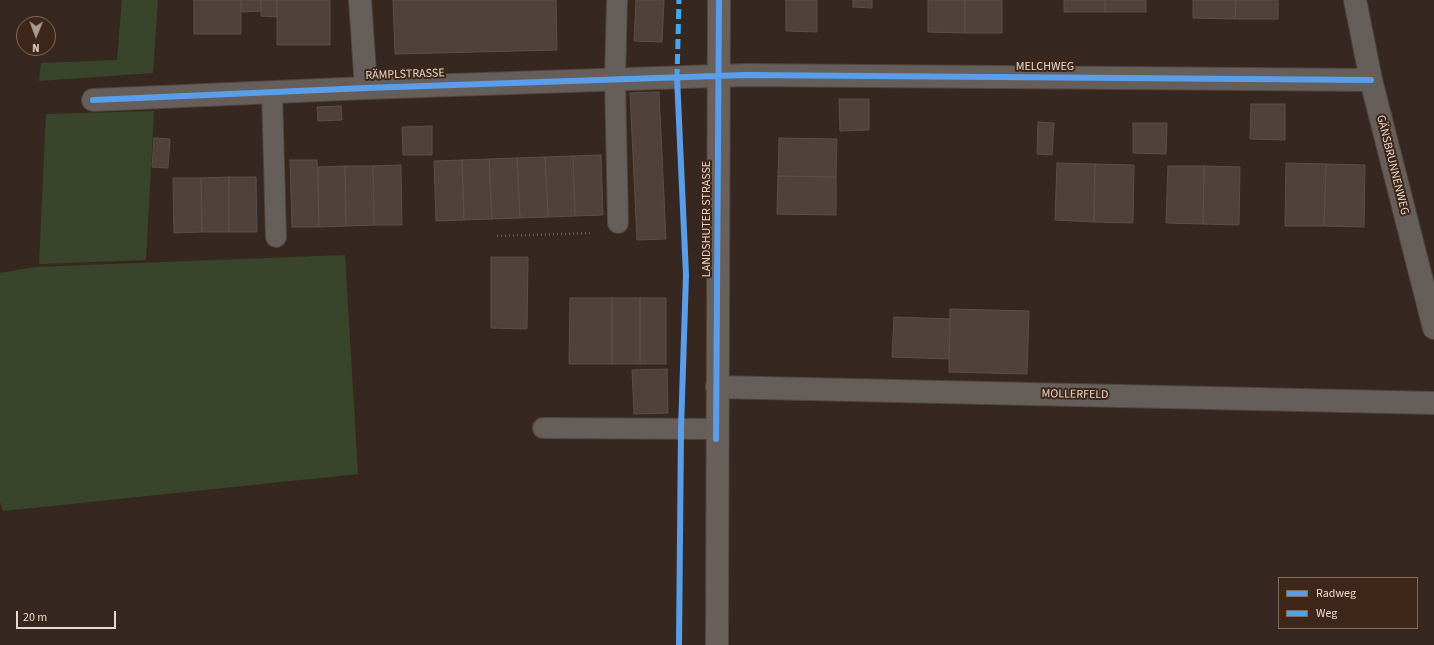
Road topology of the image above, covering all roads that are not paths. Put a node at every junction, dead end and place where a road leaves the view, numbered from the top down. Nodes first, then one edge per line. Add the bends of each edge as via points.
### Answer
1 (360, 0) edge
2 (617, 0) edge
3 (719, 0) edge
4 (1355, 0) edge
5 (718, 77) junction
6 (615, 79) junction
7 (1371, 80) junction
8 (366, 88) junction
9 (272, 92) junction
10 (93, 100) dead end
11 (618, 223) road end
12 (276, 237) dead end
13 (1434, 328) edge
14 (717, 387) junction
15 (1434, 403) edge
16 (543, 428) dead end
17 (717, 434) junction
18 (717, 645) edge

1 - 8 street
2 - 6 lane
3 - 5 main road, LANDSHUTER STRASSE
4 - 7 street, GÄNSBRUNNENWEG
5 - 6 street, RÄMPLSTRASSE
5 - 7 street, MELCHWEG
5 - 14 main road, LANDSHUTER STRASSE
6 - 8 street, RÄMPLSTRASSE
6 - 11 lane
7 - 13 street, GÄNSBRUNNENWEG
8 - 9 street, RÄMPLSTRASSE
9 - 10 street, RÄMPLSTRASSE
9 - 12 lane
14 - 15 street, MOLLERFELD
14 - 17 main road, LANDSHUTER STRASSE
16 - 17 lane
17 - 18 main road, LANDSHUTER STRASSE

